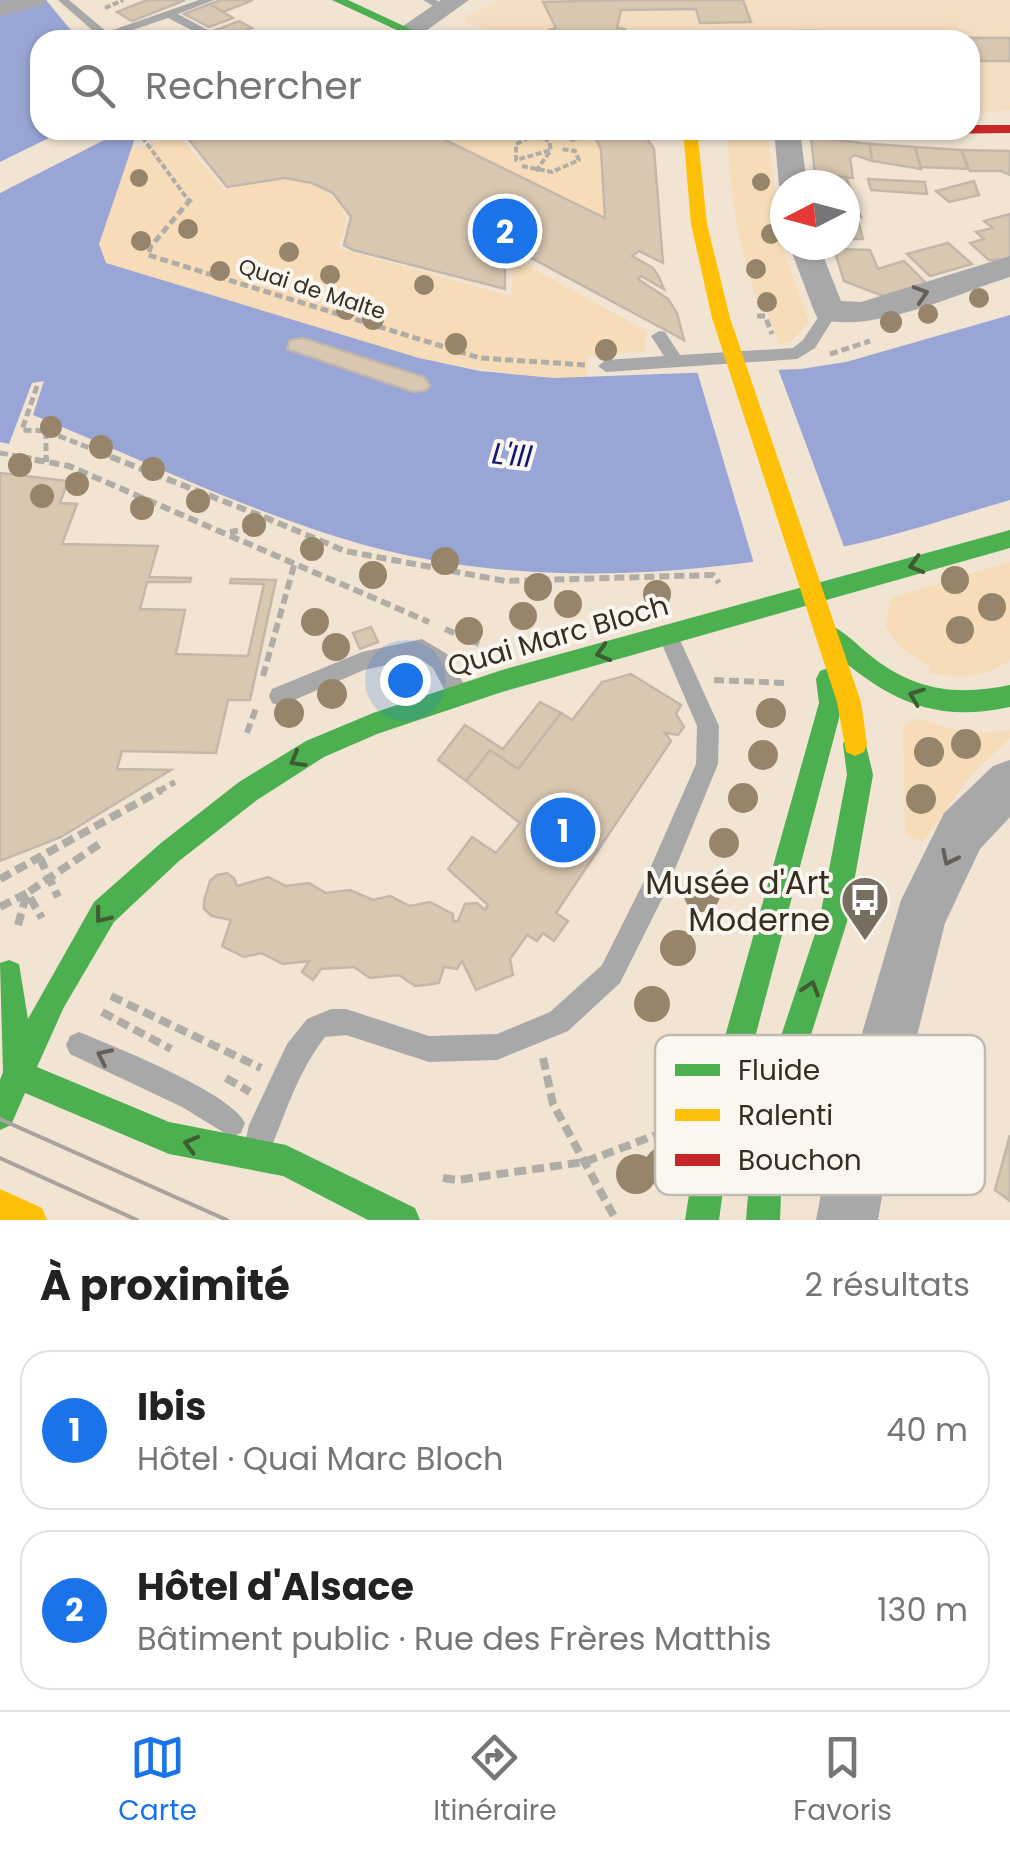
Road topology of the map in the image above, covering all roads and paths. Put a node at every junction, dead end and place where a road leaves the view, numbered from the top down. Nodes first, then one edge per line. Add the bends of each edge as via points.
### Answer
1 (36, 0) edge
2 (63, 0) edge
3 (210, 0) edge
4 (338, 0) edge
5 (443, 2) edge
6 (0, 9) edge
7 (171, 15) junction
8 (96, 30) edge
9 (126, 30) edge
10 (200, 30) edge
11 (403, 30) edge
12 (423, 30) edge
13 (980, 129) edge
14 (1010, 129) edge
15 (144, 140) edge
16 (523, 140) edge
17 (547, 140) edge
18 (691, 140) edge
19 (788, 140) edge
20 (561, 149) dead end
21 (552, 150) junction
22 (526, 156) junction
23 (544, 164) junction
24 (522, 166) dead end
25 (791, 170) edge
26 (536, 171) junction
27 (810, 260) edge
28 (1010, 266) edge
29 (830, 311) junction
30 (659, 336) dead end
31 (676, 362) junction
32 (606, 366) joint
33 (37, 386) dead end
34 (46, 431) junction
35 (0, 453) edge
36 (46, 462) junction
37 (264, 517) junction
38 (228, 532) junction
39 (1010, 538) edge
40 (295, 562) junction
41 (729, 595) dead end
42 (825, 632) junction
43 (668, 635) junction
44 (490, 649) dead end
45 (265, 670) dead end
46 (687, 679) junction
47 (793, 682) dead end
48 (459, 695) junction
49 (270, 696) joint
50 (1010, 696) edge
51 (831, 703) joint
52 (237, 742) dead end
53 (192, 772) dead end
54 (1010, 783) edge
55 (794, 843) joint
56 (40, 858) junction
57 (0, 880) edge
58 (0, 908) edge
59 (84, 942) junction
60 (70, 968) junction
61 (4, 972) edge
62 (106, 986) dead end
63 (54, 997) junction
64 (536, 1031) junction
65 (741, 1035) edge
66 (796, 1035) edge
67 (889, 1035) edge
68 (79, 1045) dead end
69 (185, 1056) dead end
70 (216, 1073) dead end
71 (18, 1075) junction
72 (284, 1079) junction
73 (273, 1104) junction
74 (0, 1114) edge
75 (655, 1135) edge
76 (260, 1145) junction
77 (286, 1160) junction
78 (584, 1162) junction
79 (429, 1176) dead end
80 (706, 1195) edge
81 (765, 1195) edge
82 (851, 1195) edge
83 (0, 1205) edge
84 (30, 1220) edge
85 (403, 1220) edge
86 (616, 1220) edge
87 (702, 1220) edge
88 (764, 1220) edge
89 (847, 1220) edge

1 - 6 street
2 - 8 lane
3 - 7 lane
4 - 11 street
5 - 12 street
7 - 9 lane
7 - 10 lane
13 - 14 street
15 - 32 path, Quai de Malte via 191,199 148,255 480,358
16 - 22 path via 513,151 516,160
17 - 21 path
18 - 42 street via 698,224 729,345
19 - 25 street
20 - 26 path via 578,153 579,160 567,169
21 - 22 path
21 - 23 path
22 - 23 path
23 - 26 path
24 - 26 path
27 - 29 street
29 -> 28 street via 862,313
29 - 31 lane via 797,353
30 - 31 lane
31 - 32 lane
33 - 34 path via 22,430
34 - 36 path
34 - 37 path
35 - 36 path
36 - 38 path
37 - 38 path via 250,529
37 - 41 path via 345,551 505,581 713,575
38 - 40 path
39 -> 43 street, Quai Marc Bloch
40 - 44 path
40 - 45 path
50 -> 42 street via 984,706 933,703 872,674
42 - 51 street
66 -> 42 street via 833,922 860,775 850,702
43 - 46 lane
43 -> 48 street, Quai Marc Bloch
46 - 47 path
46 - 64 lane via 708,726 707,764 657,882 611,974 558,1022
48 - 49 lane via 440,660 422,648 362,660
48 -> 59 street, Quai Marc Bloch via 345,735 259,784 118,896
49 - 52 path
51 - 55 lane via 833,756 819,812
53 - 56 path
54 -> 67 street via 962,830 920,919
55 - 65 street
56 - 57 path
56 - 59 path
58 - 60 path via 27,893
59 - 60 street, Quai Marc Bloch
60 - 63 street, Quai Marc Bloch
60 - 69 path via 104,1014
61 - 63 street
61 - 71 street
62 - 72 path via 112,998
63 - 71 street, Quai Marc Bloch
64 - 72 lane via 497,1047 429,1050 331,1022 316,1028
64 - 78 path via 553,1104
76 -> 68 lane via 192,1097
70 - 73 path
71 - 74 street, Quai Marc Bloch
77 -> 71 street via 168,1138
72 - 73 lane
73 - 76 lane
75 - 78 path
76 - 77 lane
77 - 85 street
78 - 79 path via 457,1180
78 - 86 path
80 - 87 street
88 -> 81 street
82 -> 89 street
83 - 84 street

